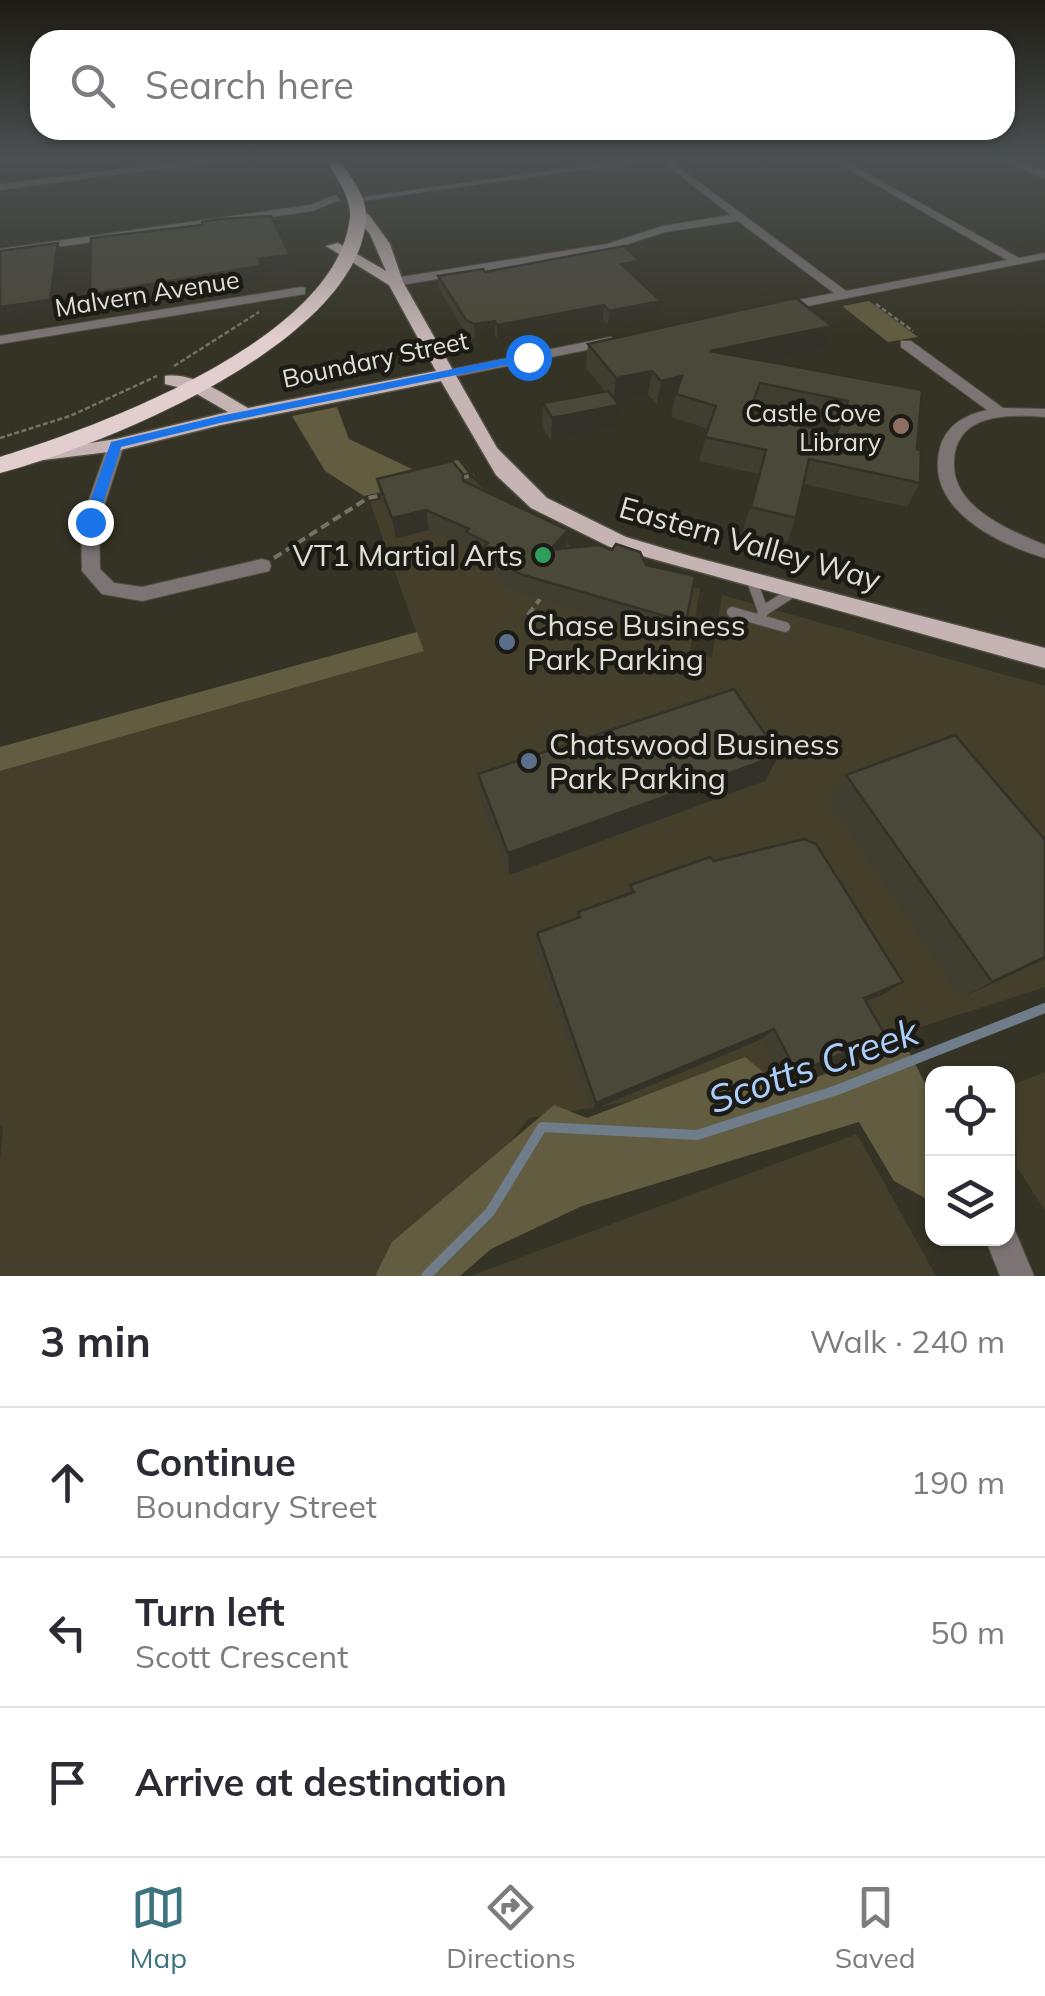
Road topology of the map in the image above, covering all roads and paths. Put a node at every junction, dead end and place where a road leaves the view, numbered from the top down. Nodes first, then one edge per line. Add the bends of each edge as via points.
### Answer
1 (230, 220) edge
2 (339, 220) edge
3 (351, 220) edge
4 (367, 220) edge
5 (724, 220) edge
6 (743, 220) edge
7 (943, 220) edge
8 (0, 252) edge
9 (341, 252) junction
10 (1045, 256) edge
11 (1017, 261) junction
12 (395, 282) junction
13 (301, 291) junction
14 (844, 295) junction
15 (868, 298) dead end
16 (266, 306) dead end
17 (770, 310) edge
18 (621, 339) edge
19 (911, 339) joint
20 (0, 340) edge
21 (448, 374) junction
22 (171, 380) junction
23 (196, 386) junction
24 (998, 412) junction
25 (1045, 412) edge
26 (246, 414) junction
27 (0, 438) edge
28 (116, 444) junction
29 (6, 457) edge
30 (474, 475) dead end
31 (456, 479) edge
32 (386, 494) edge
33 (1045, 552) edge
34 (262, 566) joint
35 (752, 581) junction
36 (547, 590) edge
37 (793, 592) junction
38 (732, 612) dead end
39 (528, 615) dead end
40 (762, 615) junction
41 (785, 627) dead end
42 (1045, 658) edge
43 (1005, 1246) edge
44 (1017, 1276) edge

1 - 8 street
2 - 9 highway
3 - 9 highway
4 - 12 main road, Eastern Valley Way
5 - 12 street via 609,247
6 - 14 street
7 - 11 street
9 - 12 main road
9 - 13 highway
9 - 23 highway via 322,293 294,320
10 - 11 street
11 - 14 street
12 - 21 main road, Eastern Valley Way
13 - 20 street, Malvern Avenue
13 - 22 highway via 253,332
14 - 17 street
15 - 19 path
16 - 27 path via 149,380
18 - 21 street, Boundary Street
19 - 24 street
21 - 26 main road, Boundary Street
21 - 35 main road, Eastern Valley Way via 488,450 539,503 618,542
22 - 23 main road
22 - 29 highway
23 - 26 main road
23 - 29 highway via 98,431
24 - 25 street
24 - 33 street via 964,423 949,441 950,486 988,525
26 - 28 main road, Boundary Street
28 - 29 main road, Boundary Street
28 - 34 street via 90,522 92,571 109,589 142,594
30 - 31 path
32 - 34 path via 368,498
35 - 37 main road, Eastern Valley Way
35 - 40 lane
36 - 39 path
37 - 40 lane
37 - 42 main road, Eastern Valley Way
38 - 40 lane
40 - 41 lane
43 - 44 street

